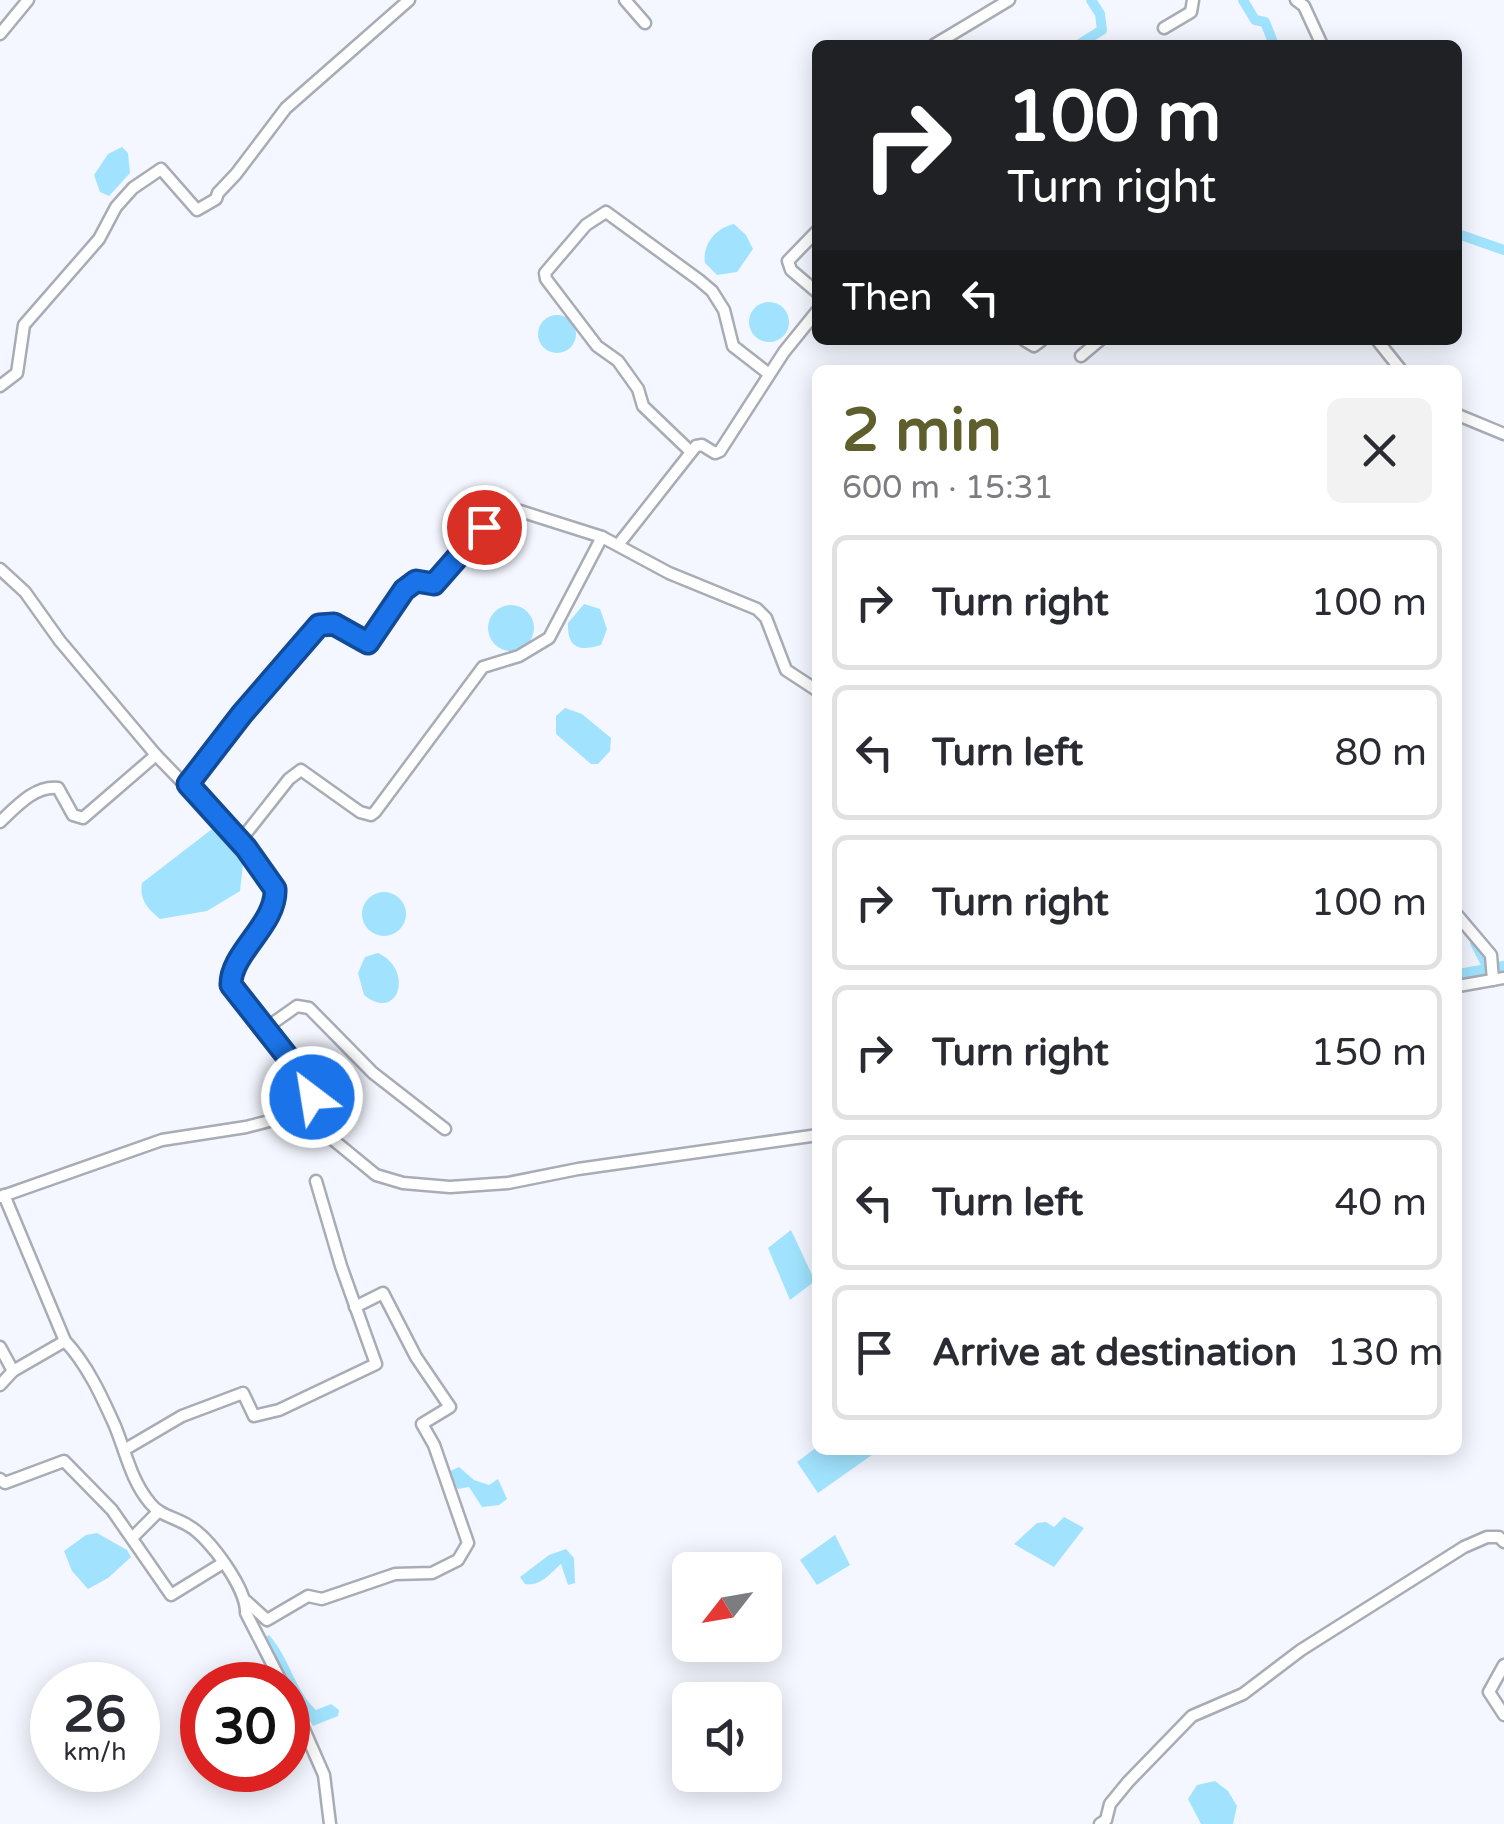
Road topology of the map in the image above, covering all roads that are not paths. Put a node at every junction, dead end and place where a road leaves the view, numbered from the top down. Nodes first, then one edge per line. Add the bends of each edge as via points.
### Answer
1 (28, 0) edge
2 (409, 0) edge
3 (625, 0) edge
4 (1009, 0) edge
5 (1193, 0) edge
6 (1296, 0) edge
7 (645, 24) dead end
8 (1164, 28) dead end
9 (0, 34) edge
10 (942, 40) edge
11 (1320, 40) edge
12 (812, 236) edge
13 (812, 286) edge
14 (812, 318) edge
15 (1094, 345) edge
16 (1081, 356) dead end
17 (769, 374) junction
18 (0, 386) edge
19 (1462, 418) edge
20 (1504, 434) edge
21 (691, 452) junction
22 (602, 537) junction
23 (618, 545) junction
24 (0, 569) edge
25 (812, 687) edge
26 (156, 755) junction
27 (188, 784) junction
28 (0, 822) edge
29 (240, 841) junction
30 (1462, 921) edge
31 (1499, 979) edge
32 (1462, 985) edge
33 (266, 1028) junction
34 (307, 1115) junction
35 (445, 1129) dead end
36 (812, 1136) edge
37 (316, 1182) dead end
38 (2, 1196) edge
39 (355, 1307) junction
40 (64, 1341) junction
41 (0, 1347) edge
42 (14, 1371) junction
43 (0, 1385) edge
44 (124, 1450) junction
45 (0, 1478) edge
46 (158, 1512) junction
47 (132, 1538) junction
48 (1504, 1542) edge
49 (222, 1563) junction
50 (246, 1601) junction
51 (272, 1662) edge
52 (1504, 1665) edge
53 (1504, 1715) edge
54 (310, 1743) edge
55 (1105, 1823) edge
56 (330, 1824) edge

1 - 9 street
2 - 18 street via 286,108 204,208 197,210 160,169 134,188 24,324 17,373
3 - 7 street
4 - 10 street
5 - 8 street via 1191,12
6 - 11 street
12 - 13 street via 788,263
14 - 17 street
15 - 16 street
17 - 21 street via 719,452 702,445
17 - 21 street via 733,346 724,310 699,280 606,212 586,226 545,272 546,280 596,346 618,361 643,406
19 - 20 street
21 - 23 street
22 - 23 street
22 - 27 street via 520,511 495,528 479,529 434,584 413,583 368,643 334,624 319,625
22 - 29 street via 549,638 483,667 375,812 360,812 301,770
23 - 25 street via 669,574 758,609 786,670
24 - 26 street
26 - 27 street
26 - 28 street via 83,818 73,815 58,788 47,786
27 - 29 street
29 - 33 street via 276,894 231,985
30 - 31 street via 1491,955
31 - 32 street
33 - 34 street via 312,1097
33 - 35 street via 297,1006 309,1008 374,1073
34 - 36 street via 376,1175 450,1187
34 - 38 street via 162,1140
37 - 39 street
38 - 40 street
39 - 44 street via 376,1364 254,1416 243,1393 182,1416
39 - 50 street via 384,1293 450,1407 422,1424 468,1544 458,1560 432,1573 395,1574 322,1598 308,1596 266,1620
40 - 42 street
40 - 44 street via 79,1356
41 - 42 street
42 - 43 street
44 - 46 street via 134,1481
45 - 47 street via 4,1483 64,1461
46 - 47 street
46 - 49 street via 191,1527
47 - 49 street via 172,1595
48 - 55 street via 1488,1537 1464,1547 1243,1694 1192,1716 1110,1804
49 - 50 street
50 - 51 street
52 - 53 street via 1488,1692
54 - 56 street via 324,1775

